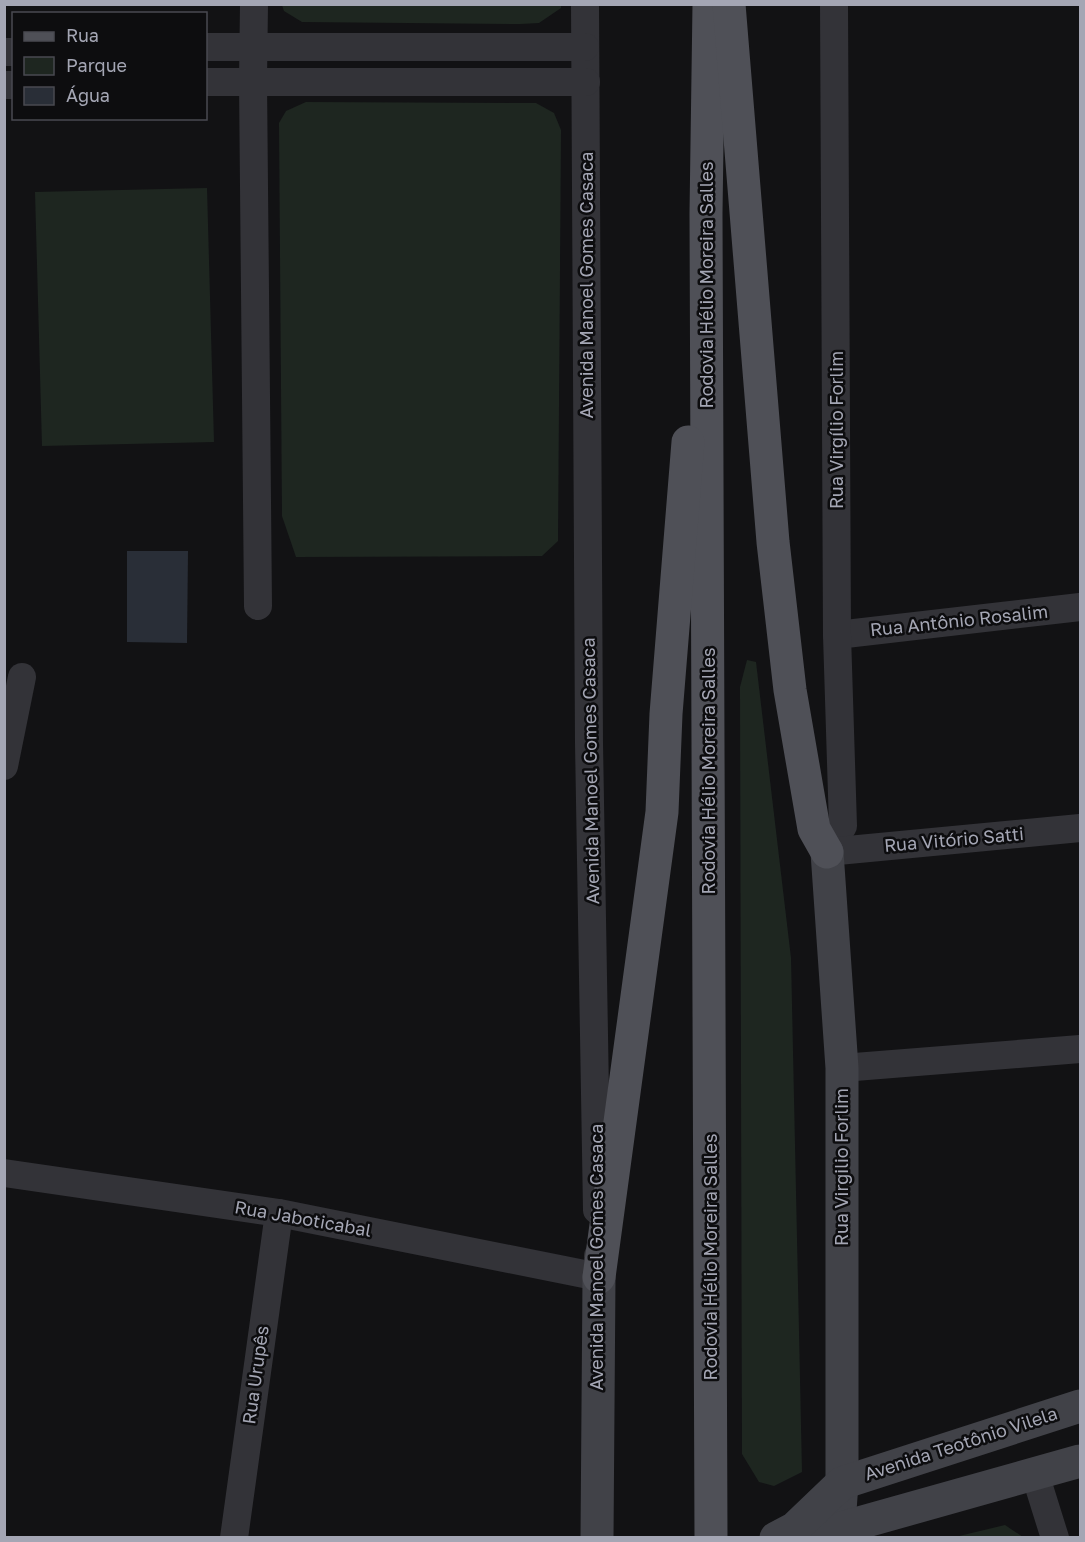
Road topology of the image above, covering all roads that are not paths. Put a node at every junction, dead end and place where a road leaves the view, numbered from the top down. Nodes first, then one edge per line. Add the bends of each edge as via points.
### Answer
1 (254, 4) edge
2 (585, 4) edge
3 (709, 4) edge
4 (729, 4) edge
5 (834, 4) edge
6 (254, 46) junction
7 (207, 47) edge
8 (585, 47) junction
9 (253, 81) junction
10 (207, 82) edge
11 (586, 82) junction
12 (706, 213) junction
13 (258, 606) dead end
14 (1080, 607) edge
15 (837, 635) junction
16 (22, 677) dead end
17 (4, 766) edge
18 (1080, 828) edge
19 (827, 852) junction
20 (1080, 1049) edge
21 (842, 1068) junction
22 (4, 1173) edge
23 (279, 1213) junction
24 (599, 1277) junction
25 (1080, 1406) edge
26 (1080, 1461) edge
27 (1035, 1474) junction
28 (842, 1483) junction
29 (785, 1533) edge
30 (838, 1533) edge
31 (234, 1538) edge
32 (597, 1538) edge
33 (711, 1538) edge
34 (1055, 1538) edge

1 - 6 street
2 - 8 street, Avenida Manoel Gomes Casaca
3 - 12 main road, Rodovia Hélio Moreira Salles
4 - 19 main road via 778,588 790,690 814,829
5 - 15 street, Rua Virgílio Forlim
6 - 7 street
6 - 8 street
6 - 9 street
8 - 11 street, Avenida Manoel Gomes Casaca
9 - 10 street
9 - 11 street
9 - 13 street
11 - 24 street, Avenida Manoel Gomes Casaca via 589,743
12 - 24 main road via 666,714 662,812
12 - 33 main road, Rodovia Hélio Moreira Salles
14 - 15 street, Rua Antônio Rosalim
15 - 19 street, Rua Virgílio Forlim via 843,826
16 - 17 street
18 - 19 street, Rua Vitório Satti
19 - 21 main road, Rua Virgilio Forlim
20 - 21 street
21 - 28 main road, Rua Virgilio Forlim
22 - 23 street, Rua Jaboticabal
23 - 24 street, Rua Jaboticabal
23 - 31 street, Rua Urupês
24 - 32 main road, Avenida Manoel Gomes Casaca
25 - 28 main road, Avenida Teotônio Vilela
26 - 27 main road
27 - 30 main road
27 - 34 street
28 - 29 main road
28 - 30 main road, Rua Virgilio Forlim
29 - 30 main road

